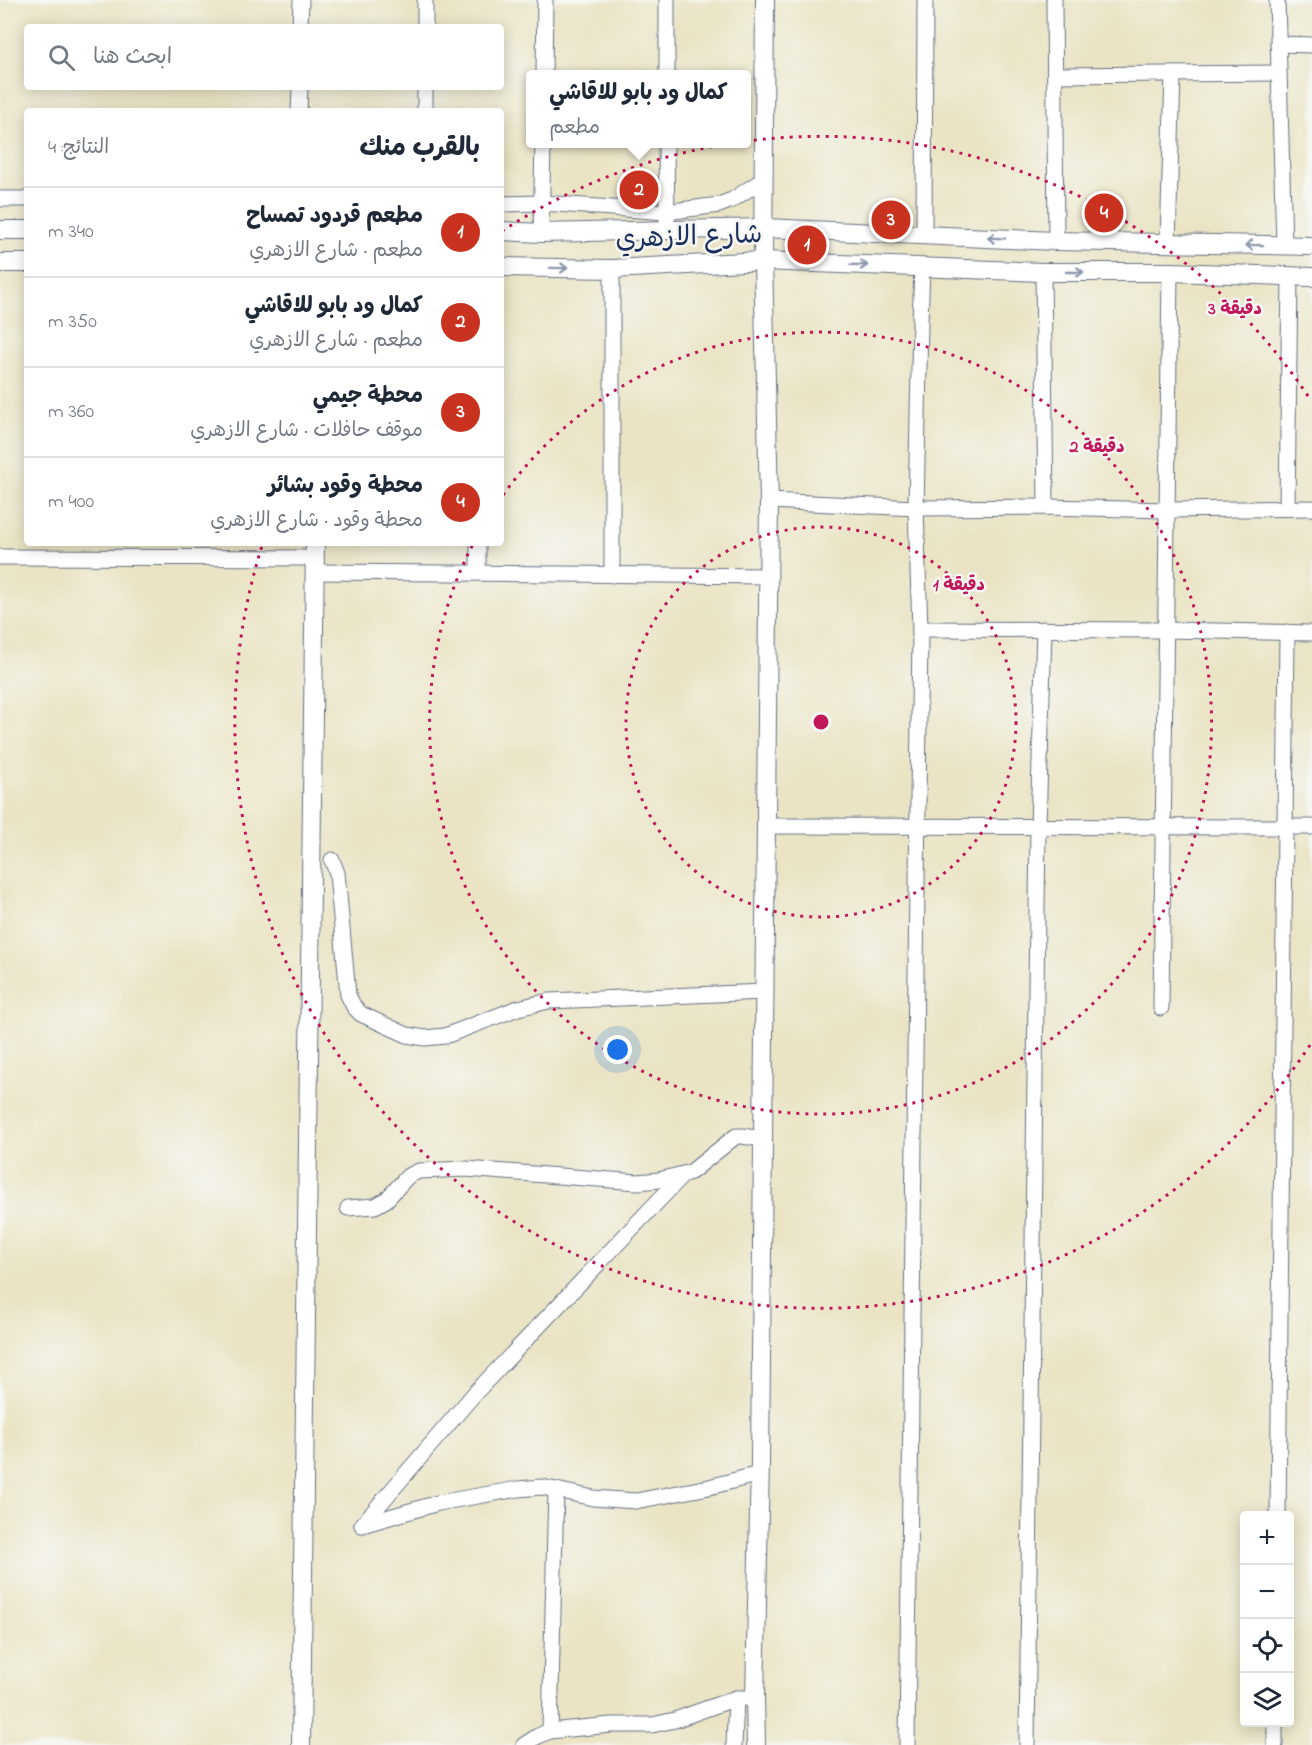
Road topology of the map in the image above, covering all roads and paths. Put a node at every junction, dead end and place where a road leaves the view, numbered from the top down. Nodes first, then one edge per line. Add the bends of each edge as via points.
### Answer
1 (301, 0) edge
2 (425, 0) edge
3 (545, 0) edge
4 (667, 0) edge
5 (765, 0) edge
6 (926, 0) edge
7 (1054, 0) edge
8 (1276, 0) edge
9 (300, 24) edge
10 (425, 24) edge
11 (1278, 45) junction
12 (1312, 45) edge
13 (544, 70) edge
14 (667, 70) edge
15 (1278, 73) junction
16 (1173, 74) junction
17 (1055, 75) junction
18 (300, 90) edge
19 (425, 90) edge
20 (299, 108) edge
21 (425, 108) edge
22 (543, 148) edge
23 (666, 148) edge
24 (764, 180) junction
25 (0, 199) edge
26 (24, 199) edge
27 (543, 203) junction
28 (504, 204) edge
29 (667, 221) junction
30 (764, 228) junction
31 (0, 230) edge
32 (24, 230) edge
33 (504, 231) edge
34 (541, 232) junction
35 (924, 234) junction
36 (1056, 241) junction
37 (1168, 243) junction
38 (1284, 245) junction
39 (1312, 246) edge
40 (763, 261) junction
41 (0, 263) edge
42 (24, 263) edge
43 (504, 267) edge
44 (922, 267) junction
45 (612, 269) junction
46 (1043, 272) junction
47 (1170, 272) junction
48 (1290, 276) junction
49 (1312, 277) edge
50 (769, 501) junction
51 (1046, 507) junction
52 (916, 508) junction
53 (1287, 508) junction
54 (1312, 508) edge
55 (1167, 510) junction
56 (478, 546) edge
57 (0, 557) edge
58 (315, 558) edge
59 (478, 572) junction
60 (612, 575) junction
61 (768, 576) junction
62 (920, 629) junction
63 (1044, 629) junction
64 (1165, 630) junction
65 (1287, 632) junction
66 (1312, 633) edge
67 (765, 826) junction
68 (917, 826) junction
69 (1038, 826) junction
70 (1163, 826) junction
71 (1286, 826) junction
72 (1312, 828) edge
73 (332, 860) dead end
74 (764, 992) junction
75 (1161, 1008) dead end
76 (762, 1139) junction
77 (682, 1176) junction
78 (348, 1208) dead end
79 (759, 1474) junction
80 (556, 1490) junction
81 (1278, 1511) edge
82 (736, 1698) junction
83 (755, 1698) junction
84 (1275, 1727) edge
85 (550, 1731) junction
86 (302, 1745) edge
87 (524, 1745) edge
88 (734, 1745) edge
89 (756, 1745) edge
90 (907, 1745) edge
91 (1027, 1745) edge
92 (1275, 1745) edge

1 - 9 street
2 - 10 street
3 - 13 street
4 - 14 street
5 - 24 street
6 - 35 street
7 - 17 street
8 - 11 street
11 - 12 street
11 - 15 street
15 - 16 street
15 - 38 street
16 - 17 street
16 - 37 street
17 - 36 street
18 - 20 street
19 - 21 street
22 - 27 street
23 - 29 street
24 - 29 street via 732,200
24 - 30 street
25 - 26 street
27 - 28 street
27 - 29 street
27 - 34 street
29 - 30 street, شارع الازهري
29 - 34 street, شارع الازهري
30 - 35 street, شارع الازهري
30 - 40 street
31 - 32 street
33 - 34 street, شارع الازهري
36 -> 35 street, شارع الازهري
36 - 37 street, شارع الازهري
38 -> 37 street, شارع الازهري
38 - 39 street, شارع الازهري
40 -> 44 street, شارع الازهري
40 - 45 street, شارع الازهري
40 - 50 street
41 - 42 street
43 -> 45 street, شارع الازهري
44 - 46 street, شارع الازهري
44 - 52 street
45 - 60 street
46 -> 47 street, شارع الازهري
46 - 51 street
47 - 48 street, شارع الازهري
47 - 55 street
48 - 49 street, شارع الازهري
48 - 53 street
50 - 52 street
50 - 61 street
51 - 52 street
51 - 55 street
52 - 62 street
53 - 54 street
53 - 55 street
55 - 64 street
56 - 59 street
57 - 58 street
58 - 59 street
58 - 86 street
59 - 60 street
60 - 61 street
61 - 67 street
62 - 63 street
62 - 68 street
63 - 64 street
63 - 69 street
64 - 65 street
64 - 70 street
65 - 66 street
65 - 71 street
67 - 68 street
67 - 74 street
68 - 69 street
68 - 90 street
69 - 70 street
69 - 91 street
70 - 71 street
70 - 75 street
71 - 72 street
71 - 81 street
73 - 74 street via 337,873 348,995 361,1014 407,1035 445,1036 518,1008 549,1001
74 - 76 street
76 - 77 street via 736,1137
76 - 79 street
77 - 78 street via 638,1182 466,1169 419,1171 375,1206
77 - 80 street via 475,1393 362,1525 438,1503 542,1487
79 - 80 street via 636,1501
79 - 83 street
80 - 85 street
82 - 83 street
82 - 85 street via 652,1725
82 - 88 street
83 - 89 street
84 - 92 street
85 - 87 street

